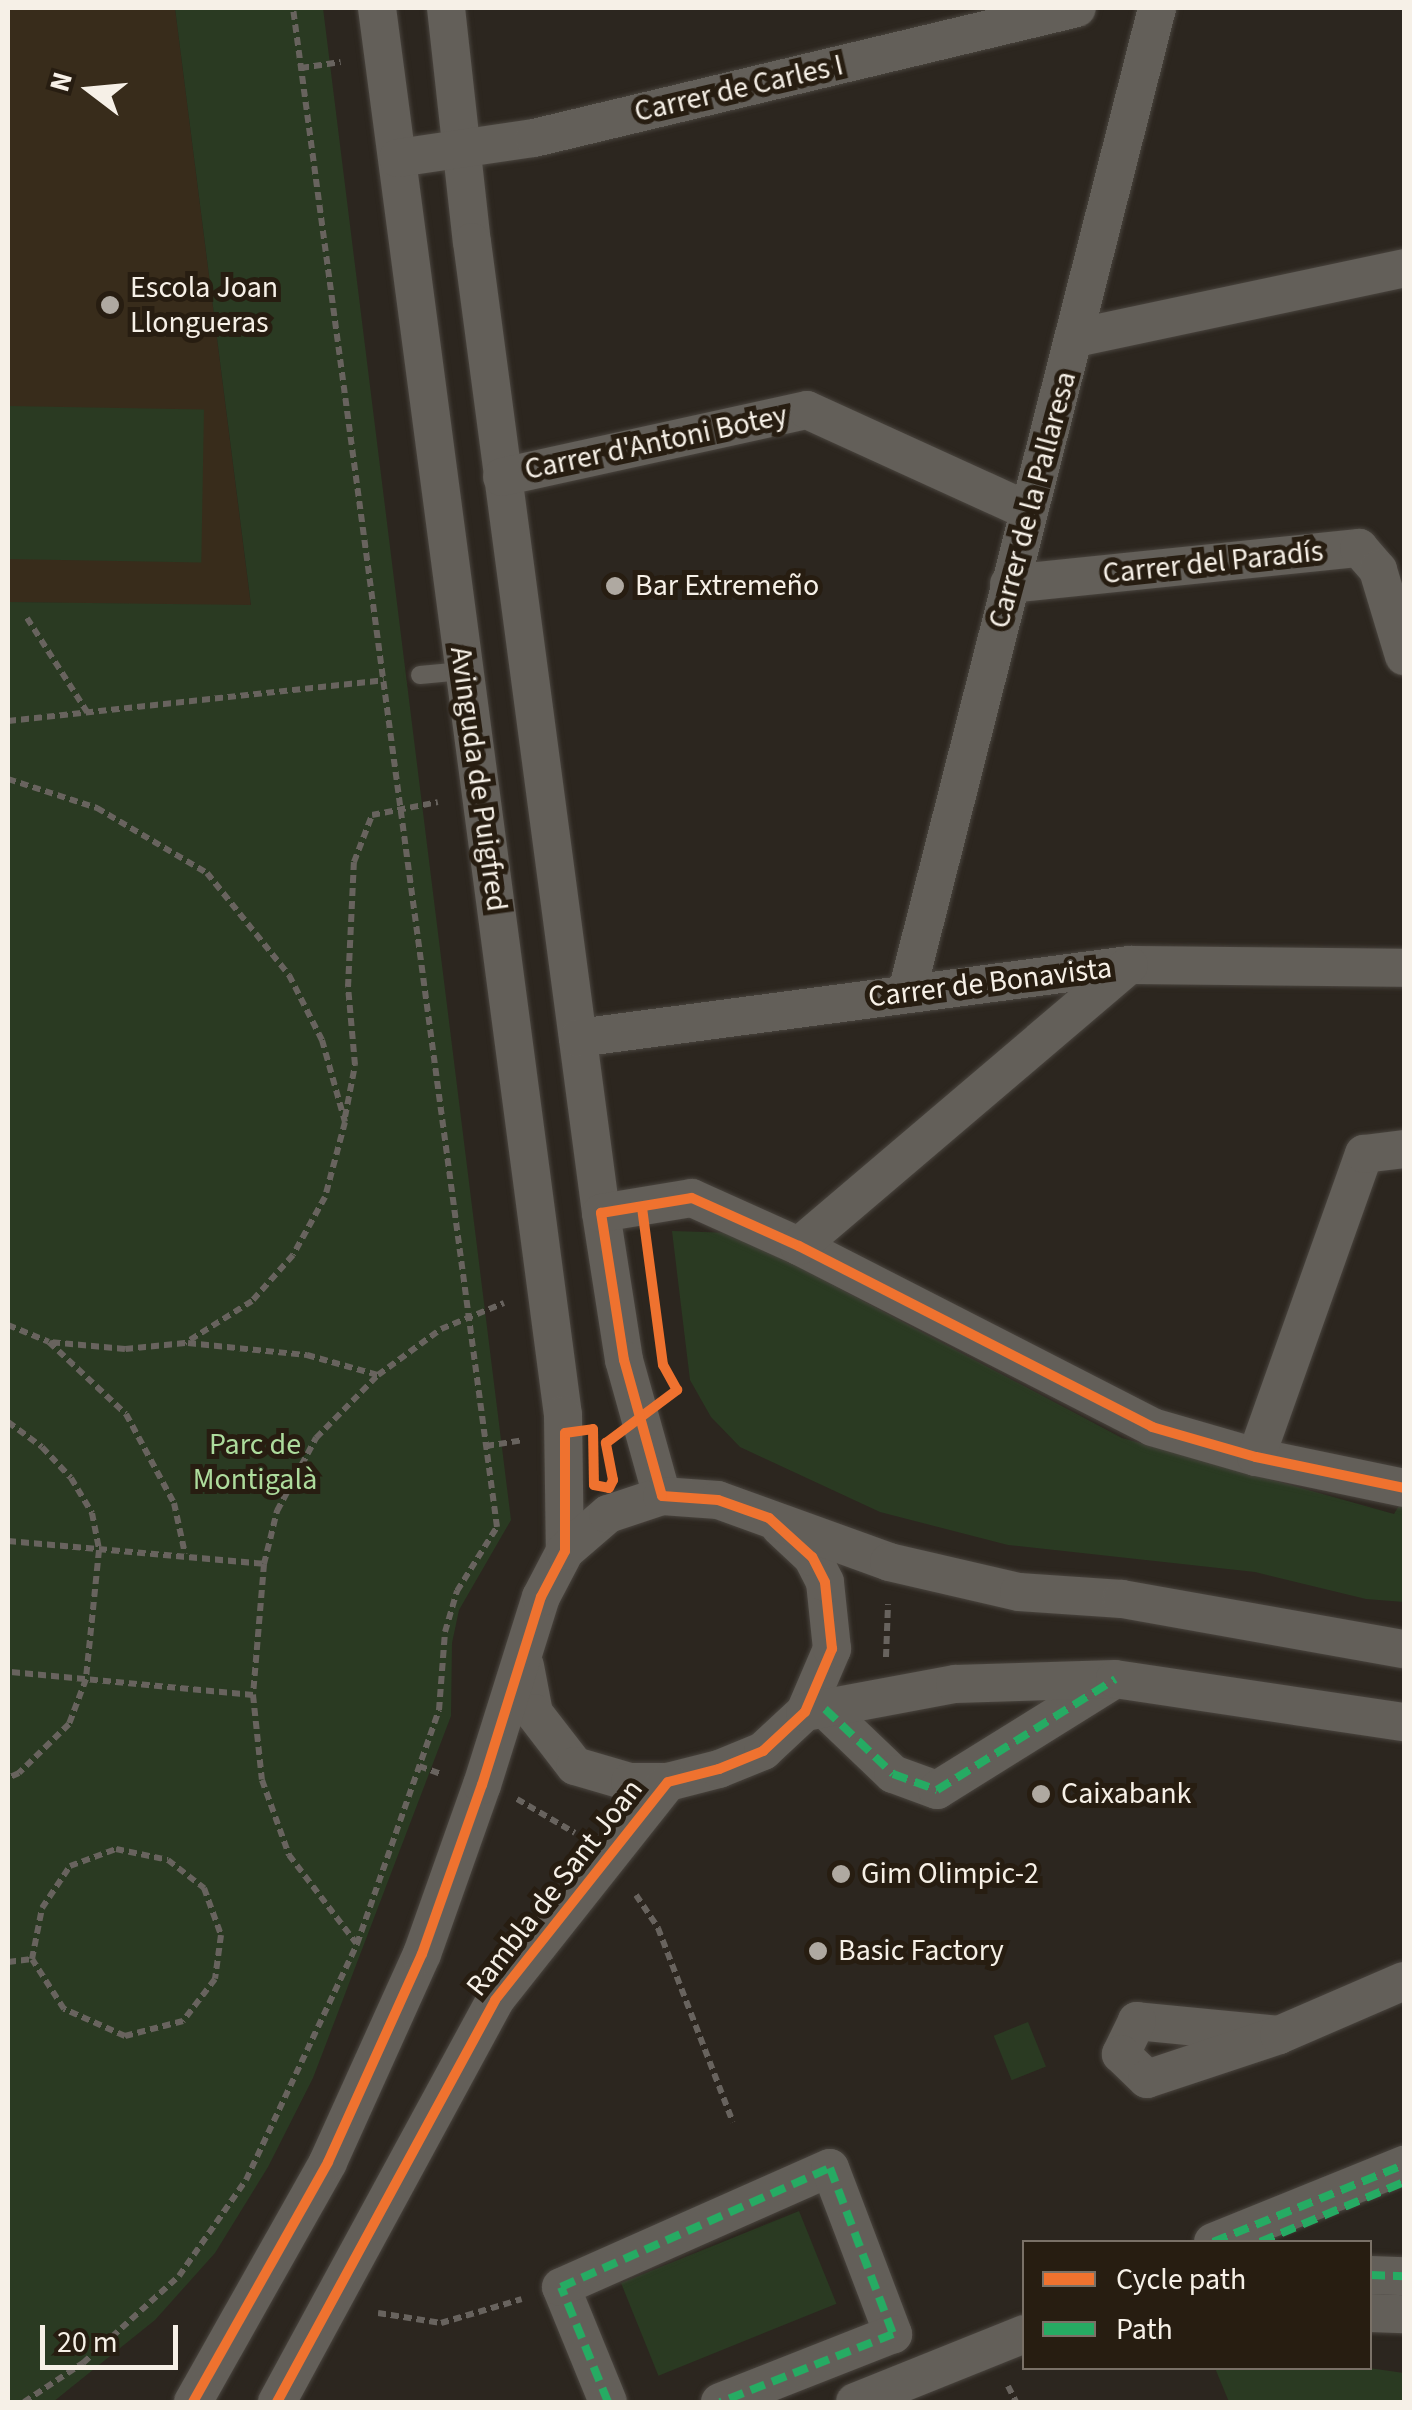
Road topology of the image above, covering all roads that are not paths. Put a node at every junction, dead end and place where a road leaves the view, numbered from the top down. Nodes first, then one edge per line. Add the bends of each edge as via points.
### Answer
1 (377, 8) edge
2 (446, 8) edge
3 (1077, 8) edge
4 (1156, 8) edge
5 (462, 150) junction
6 (398, 158) junction
7 (1404, 268) edge
8 (1076, 338) junction
9 (502, 476) junction
10 (1028, 512) junction
11 (1009, 584) junction
12 (1404, 656) edge
13 (464, 671) junction
14 (420, 675) road end
15 (1129, 966) junction
16 (1404, 968) edge
17 (906, 992) junction
18 (578, 1038) junction
19 (1404, 1149) edge
20 (601, 1213) junction
21 (799, 1246) junction
22 (1256, 1457) junction
23 (1404, 1488) edge
24 (662, 1496) junction
25 (769, 1518) junction
26 (565, 1551) junction
27 (1404, 1649) edge
28 (524, 1658) junction
29 (1115, 1679) junction
30 (815, 1710) junction
31 (1404, 1722) edge
32 (668, 1782) junction
33 (1404, 1981) edge
34 (1279, 2035) dead end
35 (1404, 2165) edge
36 (1404, 2182) edge
37 (1218, 2240) edge
38 (1265, 2240) edge
39 (1372, 2275) edge
40 (1404, 2276) edge
41 (1372, 2312) edge
42 (1404, 2314) edge
43 (1022, 2335) edge
44 (193, 2402) edge
45 (277, 2402) edge
46 (608, 2402) edge
47 (720, 2402) edge
48 (855, 2402) edge

1 - 6 street, Avinguda de Puigfred
2 - 5 street
3 - 5 street, Carrer de Carles I
4 - 8 street, Carrer de la Pallaresa
5 - 6 street, Carrer de Carles I
5 - 9 street
6 - 13 street, Avinguda de Puigfred
7 - 8 street
8 - 10 street, Carrer de la Pallaresa
9 - 10 street, Carrer d'Antoni Botey via 807,410
9 - 18 street
10 - 11 street, Carrer de la Pallaresa
11 - 12 street, Carrer del Paradís via 1359,548 1378,570
11 - 17 street, Carrer de la Pallaresa
13 - 14 lane
13 - 26 street, Avinguda de Puigfred via 563,1415
15 - 16 street, Carrer de Bonavista
15 - 17 street, Carrer de Bonavista
15 - 21 street
17 - 18 street, Carrer de Bonavista
18 - 20 street
19 - 22 street via 1364,1154
20 - 21 street via 692,1198
20 - 24 street via 624,1360
21 - 22 street via 1152,1427
22 - 23 street
24 - 25 street, Rambla de Sant Joan via 718,1500
24 - 26 street, Rambla de Sant Joan via 608,1514
25 - 27 street, Rambla de Sant Joan via 889,1562 1020,1592 1178,1607
25 - 30 street, Rambla de Sant Joan via 812,1557 825,1582 832,1648
26 - 28 street, Rambla de Sant Joan via 541,1597
28 - 32 street, Rambla de Sant Joan via 534,1713 575,1766 630,1782
28 - 44 street, Rambla de Sant Joan via 422,1954 328,2162
29 - 30 street via 955,1684
29 - 30 street via 937,1790 893,1774
29 - 31 street
30 - 32 street, Rambla de Sant Joan via 762,1751
32 - 45 street, Rambla de Sant Joan via 495,2000
33 - 34 street
35 - 37 street
36 - 38 street
39 - 40 street
41 - 42 street
43 - 48 street
46 - 47 street via 560,2287 830,2168 893,2334

